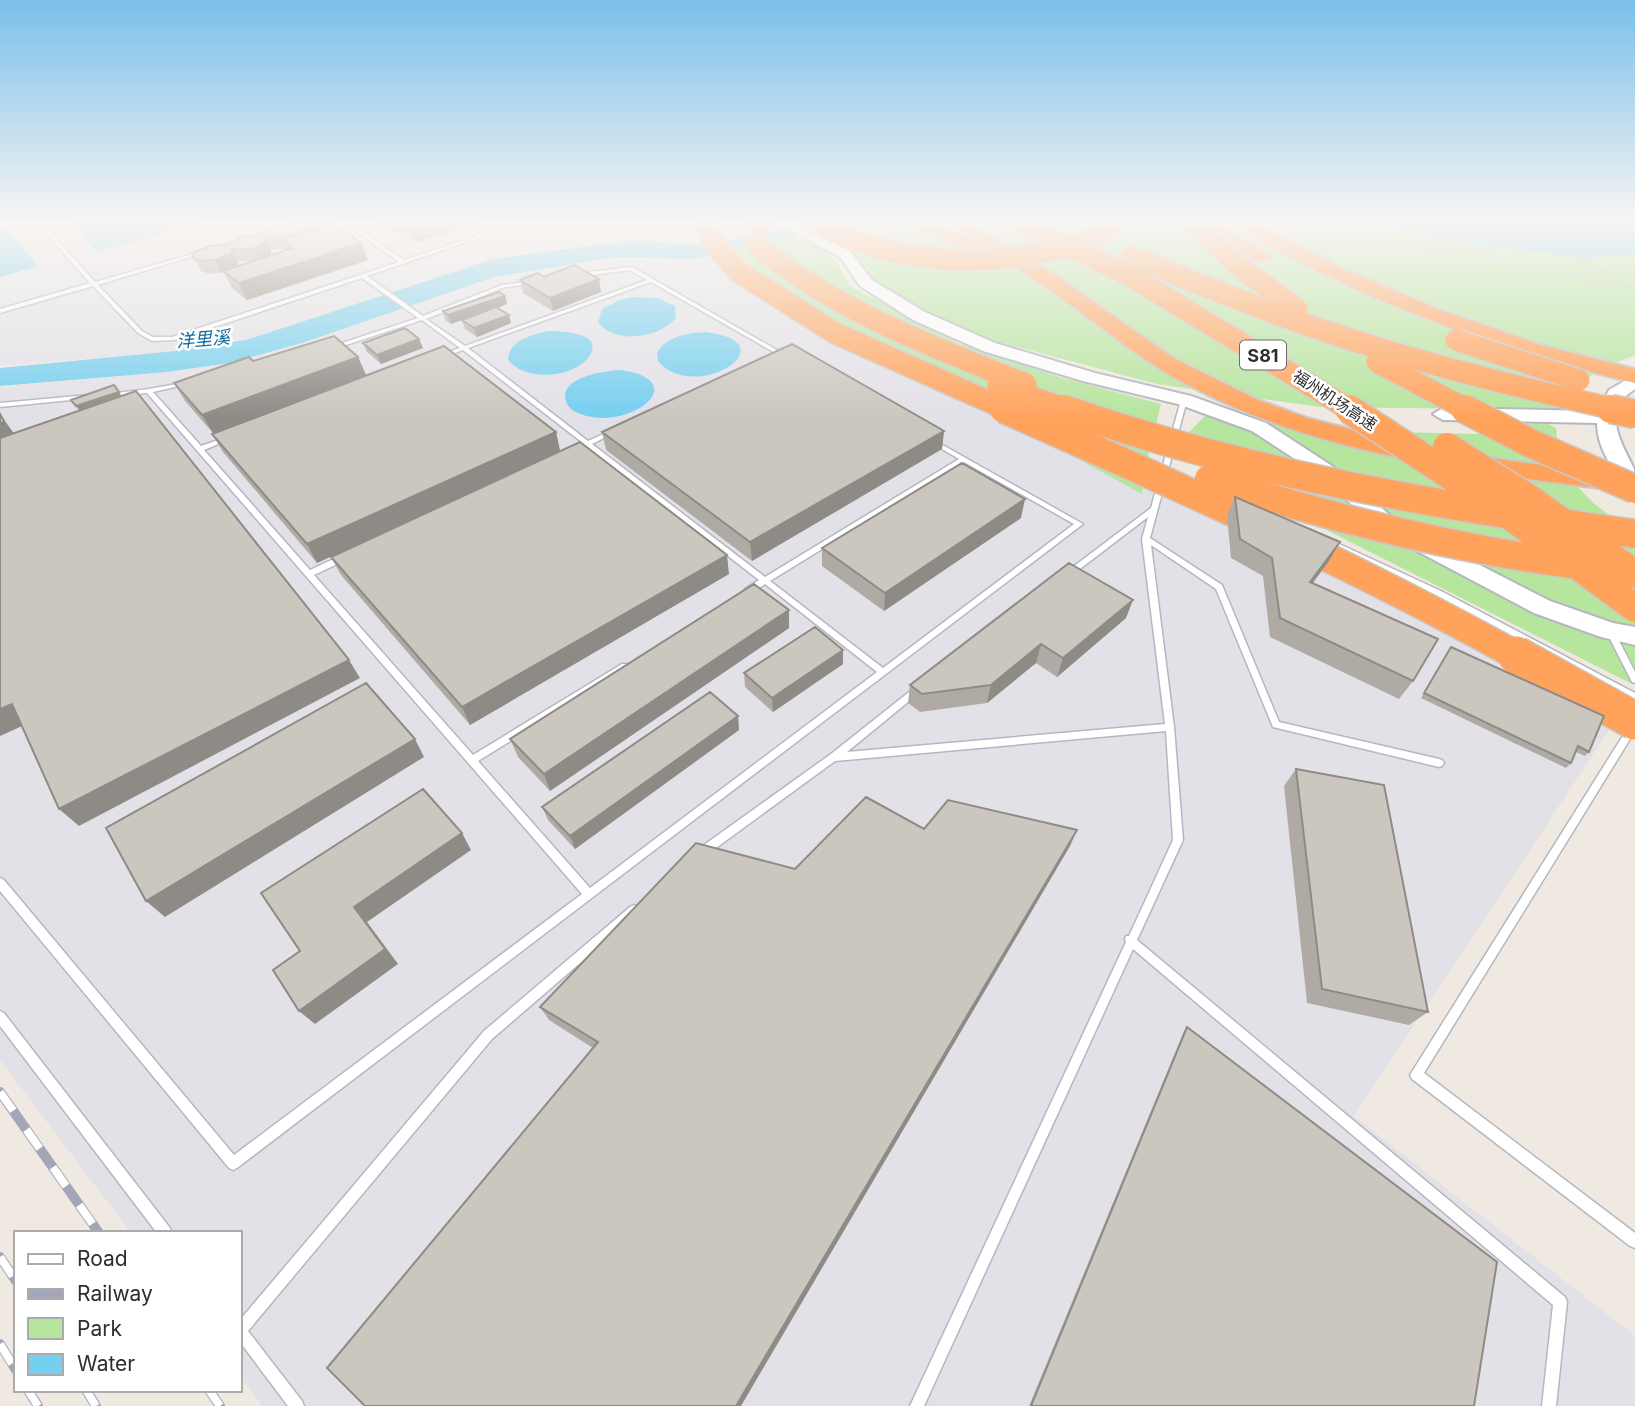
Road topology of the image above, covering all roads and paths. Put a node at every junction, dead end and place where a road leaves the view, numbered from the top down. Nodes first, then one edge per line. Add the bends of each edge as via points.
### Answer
1 (81, 288) edge
2 (97, 288) edge
3 (326, 288) edge
4 (381, 288) edge
5 (500, 288) edge
6 (630, 288) edge
7 (664, 288) edge
8 (762, 288) edge
9 (797, 288) edge
10 (811, 288) edge
11 (874, 288) edge
12 (1056, 288) edge
13 (1060, 288) edge
14 (1150, 288) edge
15 (1184, 288) edge
16 (1208, 288) edge
17 (1269, 288) edge
18 (1326, 288) edge
19 (1371, 288) edge
20 (1075, 298) junction
21 (0, 311) edge
22 (423, 318) junction
23 (464, 348) junction
24 (323, 351) edge
25 (781, 354) junction
26 (439, 358) edge
27 (769, 360) edge
28 (793, 361) edge
29 (1635, 378) edge
30 (190, 383) edge
31 (149, 391) junction
32 (1635, 395) edge
33 (1184, 400) junction
34 (0, 405) edge
35 (995, 406) junction
36 (1443, 414) dead end
37 (1635, 414) edge
38 (1605, 417) junction
39 (624, 426) edge
40 (238, 435) edge
41 (930, 439) edge
42 (588, 443) junction
43 (200, 449) junction
44 (575, 449) edge
45 (964, 459) junction
46 (1164, 475) junction
47 (1634, 486) edge
48 (1220, 495) dead end
49 (1154, 509) junction
50 (1635, 518) edge
51 (1635, 534) edge
52 (1146, 539) junction
53 (1328, 543) edge
54 (348, 555) edge
55 (311, 573) junction
56 (1635, 573) edge
57 (764, 582) junction
58 (1055, 583) edge
59 (740, 596) edge
60 (1635, 608) edge
61 (1610, 631) junction
62 (1635, 636) edge
63 (635, 660) edge
64 (883, 672) junction
65 (1635, 680) edge
66 (927, 682) edge
67 (1635, 697) edge
68 (1635, 722) edge
69 (1170, 727) junction
70 (833, 757) junction
71 (471, 761) junction
72 (1438, 763) dead end
73 (696, 857) edge
74 (0, 883) edge
75 (589, 895) junction
76 (644, 902) edge
77 (1130, 940) junction
78 (0, 1017) edge
79 (163, 1231) edge
80 (1635, 1241) edge
81 (242, 1329) edge
82 (242, 1334) edge
83 (298, 1406) edge
84 (917, 1406) edge
85 (1549, 1406) edge

1 - 21 lane
2 - 3 lane via 140,332 152,339 173,339
4 - 22 lane
5 - 22 lane
6 - 23 lane
7 - 25 lane
8 - 35 highway, bridge via 835,333
9 - 51 highway, bridge via 867,330 1018,393 1226,457 1356,489
10 - 50 highway, bridge via 880,325 1053,395 1182,434 1433,491
11 - 33 main road via 919,316 977,341 1089,377
12 - 20 highway
13 - 20 highway
14 - 60 highway, 福州机场高速 / S81, bridge via 1304,379 1497,506
15 - 56 highway, 福州机场高速 / S81, bridge via 1341,379 1528,498
16 - 37 highway, bridge via 1369,345 1523,389
17 - 47 highway, bridge via 1354,349 1532,444
18 - 32 highway, bridge via 1528,366
19 - 29 highway via 1495,336
20 - 47 highway via 1147,352 1200,383 1275,414 1351,438 1435,456
22 - 23 lane
22 - 24 lane
23 - 26 lane
23 - 42 lane
25 - 27 lane
25 - 28 lane
29 - 38 main road via 1616,394
30 - 31 lane
31 - 34 lane
31 - 43 lane
33 - 46 lane
33 - 61 main road via 1249,423 1292,446 1382,521 1425,546 1542,607
35 - 56 highway, bridge via 1297,508 1433,541
35 - 68 highway, bridge via 1128,462 1426,605
36 - 38 main road
38 - 47 main road via 1610,447
39 - 42 lane
40 - 43 lane
41 - 45 lane
42 - 44 lane
42 - 57 lane
43 - 55 lane
45 - 57 lane
45 - 64 lane via 1079,524
46 - 48 lane
46 - 49 lane
49 - 52 lane
49 - 58 lane
52 - 69 lane
52 - 72 lane via 1219,587 1276,725
53 - 67 lane via 1438,593
54 - 55 lane
55 - 71 lane
57 - 59 lane
57 - 64 lane
61 - 62 main road
61 - 65 lane
63 - 71 lane
64 - 75 lane
66 - 70 lane
68 - 80 lane via 1416,1075
69 - 70 lane
69 - 77 lane via 1178,840
70 - 73 lane
71 - 75 lane
74 - 75 lane via 233,1164
76 - 81 lane via 488,1035
77 - 84 lane
77 - 85 lane via 1560,1302
78 - 79 lane
82 - 83 lane

